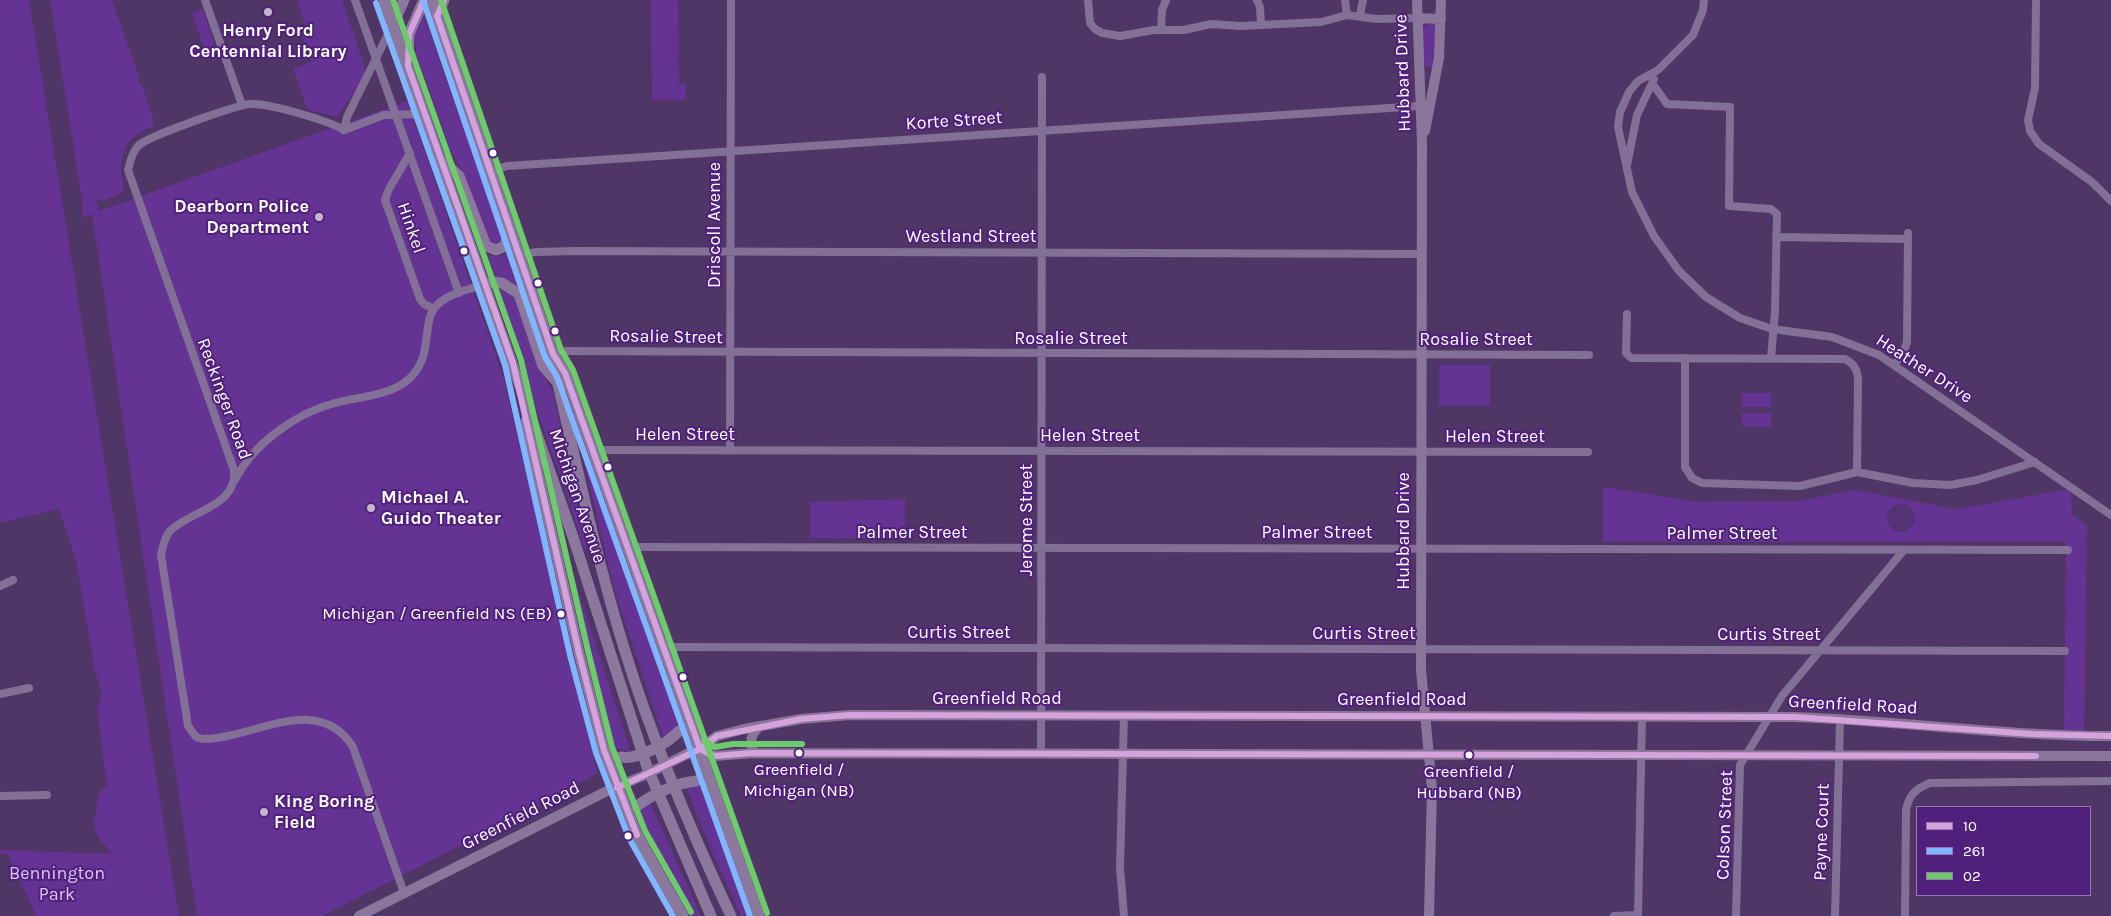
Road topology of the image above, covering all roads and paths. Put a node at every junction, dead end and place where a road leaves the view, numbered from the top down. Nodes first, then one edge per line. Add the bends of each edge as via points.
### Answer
1 (205, 0) edge
2 (355, 0) edge
3 (384, 0) edge
4 (404, 0) edge
5 (424, 0) edge
6 (432, 0) edge
7 (444, 0) edge
8 (731, 0) edge
9 (1088, 0) edge
10 (1166, 0) edge
11 (1257, 0) edge
12 (1345, 0) edge
13 (1364, 0) edge
14 (1417, 0) edge
15 (1441, 0) edge
16 (1704, 0) edge
17 (2036, 0) edge
18 (1347, 15) junction
19 (1360, 15) junction
20 (437, 16) junction
21 (1417, 18) junction
22 (1441, 18) junction
23 (393, 24) junction
24 (1261, 24) junction
25 (1162, 30) junction
26 (376, 58) junction
27 (408, 66) junction
28 (1418, 68) junction
29 (1437, 70) junction
30 (1658, 70) junction
31 (1042, 76) dead end
32 (1652, 83) junction
33 (242, 105) junction
34 (1420, 106) junction
35 (396, 113) junction
36 (425, 114) junction
37 (344, 130) junction
38 (1042, 130) junction
39 (1422, 144) junction
40 (730, 151) junction
41 (410, 153) junction
42 (442, 160) junction
43 (1627, 165) junction
44 (492, 172) junction
45 (2111, 201) edge
46 (509, 223) junction
47 (1776, 237) junction
48 (730, 251) junction
49 (1042, 252) junction
50 (1422, 254) junction
51 (520, 256) junction
52 (486, 284) junction
53 (459, 293) junction
54 (435, 308) junction
55 (1627, 314) dead end
56 (1772, 328) junction
57 (552, 353) junction
58 (730, 353) junction
59 (1042, 354) junction
60 (1589, 355) dead end
61 (1422, 356) junction
62 (1685, 358) junction
63 (1771, 358) junction
64 (512, 363) junction
65 (1895, 364) junction
66 (558, 384) junction
67 (593, 450) junction
68 (730, 450) junction
69 (1042, 451) junction
70 (1421, 452) junction
71 (1588, 452) dead end
72 (2035, 462) junction
73 (1857, 472) junction
74 (235, 481) junction
75 (2111, 515) edge
76 (627, 546) junction
77 (1042, 548) junction
78 (1420, 549) junction
79 (1904, 550) junction
80 (2068, 550) dead end
81 (13, 580) dead end
82 (0, 586) edge
83 (663, 647) junction
84 (1041, 648) junction
85 (1420, 649) junction
86 (1820, 650) junction
87 (2065, 651) dead end
88 (29, 688) dead end
89 (0, 694) edge
90 (1041, 715) junction
91 (1124, 715) junction
92 (688, 716) junction
93 (1425, 716) junction
94 (1642, 717) junction
95 (1769, 717) junction
96 (1840, 719) junction
97 (761, 726) junction
98 (2111, 736) edge
99 (602, 743) junction
100 (700, 749) junction
101 (753, 753) junction
102 (1041, 753) junction
103 (1123, 753) junction
104 (1429, 754) junction
105 (1641, 755) junction
106 (1746, 755) junction
107 (1839, 755) junction
108 (2111, 756) edge
109 (2111, 781) edge
110 (713, 787) junction
111 (617, 788) junction
112 (47, 795) dead end
113 (0, 796) edge
114 (629, 818) junction
115 (404, 893) junction
116 (359, 916) edge
117 (683, 916) edge
118 (711, 916) edge
119 (730, 916) edge
120 (759, 916) edge
121 (1124, 916) edge
122 (1429, 916) edge
123 (1614, 916) edge
124 (1638, 916) edge
125 (1736, 916) edge
126 (1835, 916) edge
127 (1905, 916) edge

1 - 33 street
2 - 26 street
3 - 23 main road, Michigan Avenue
4 - 23 main road
5 - 27 main road via 409,34
6 - 20 main road, Michigan Avenue
7 - 20 main road
8 - 40 street, Driscoll Avenue
9 - 25 street via 1090,23 1102,33 1120,36
10 - 25 street via 1162,10
11 - 24 street
12 - 18 street
13 - 19 street
14 - 21 main road, Hubbard Drive
15 - 22 main road, Hubbard Drive
16 - 30 street, Heather Drive via 1693,35
17 - 45 street via 2035,88 2028,120 2030,131 2040,144 2092,182
18 - 19 street
18 - 24 street via 1321,22
19 - 21 street via 1377,19
20 - 44 main road, Michigan Avenue
21 - 22 main road
21 - 28 main road, Hubbard Drive
22 - 29 main road, Hubbard Drive
23 - 26 street
23 - 27 main road, Michigan Avenue
24 - 25 street via 1211,24 1184,30
26 - 35 street
26 - 37 street via 347,117
27 - 36 main road, Michigan Avenue
28 - 29 main road via 1428,73
28 - 34 main road, Hubbard Drive
29 - 39 main road, Hubbard Drive
30 - 32 street, Heather Drive
30 - 43 street, Heather Drive via 1638,81 1620,112 1619,139
31 - 38 street, Jerome Street
32 - 43 street, Heather Drive via 1637,115
32 - 47 street via 1667,104 1730,107 1729,206 1775,211
33 - 37 street, Reckinger Road via 262,105 332,123
33 - 74 street, Reckinger Road via 155,136 139,145 128,170 234,470
34 - 38 street, Korte Street
34 - 39 main road, Hubbard Drive
35 - 36 street
35 - 37 street
35 - 41 street
36 - 42 main road, Michigan Avenue
38 - 40 street, Korte Street
38 - 49 street, Jerome Street
39 - 50 main road, Hubbard Drive
40 - 44 street, Korte Street via 507,166
40 - 48 street, Driscoll Avenue
41 - 53 street
41 - 54 street, Hinkel via 386,200 420,299
42 - 46 main road via 459,176 486,246 496,250 505,246
42 - 52 main road, Michigan Avenue
43 - 56 street, Heather Drive via 1632,192 1642,214 1679,271 1722,308
44 - 46 main road, Michigan Avenue
46 - 51 main road, Michigan Avenue
47 - 56 street
47 - 65 street via 1908,236 1906,342
48 - 49 street, Westland Street
48 - 51 street, Westland Street via 576,251 535,252
48 - 58 street, Driscoll Avenue
49 - 50 street, Westland Street
49 - 59 street, Jerome Street
50 - 61 main road, Hubbard Drive
51 - 57 main road, Michigan Avenue
52 - 53 street
52 - 64 main road, Michigan Avenue
52 - 66 main road via 502,283 519,294 543,366
53 - 54 street
54 - 74 street via 430,317 425,355 418,369 405,382 393,389 330,404 301,418 260,445 243,465
55 - 62 street via 1628,356 1636,359
56 - 63 street
56 - 65 street, Heather Drive via 1838,338
57 - 58 street, Rosalie Street
57 - 66 main road, Michigan Avenue
57 - 67 main road via 565,373
58 - 59 street, Rosalie Street
58 - 68 street, Driscoll Avenue
59 - 61 street, Rosalie Street
59 - 69 street, Jerome Street
60 - 61 street, Rosalie Street
61 - 70 main road, Hubbard Drive
62 - 63 street
62 - 73 street via 1685,467 1692,478 1711,485 1800,486
63 - 73 street via 1844,359 1854,367 1858,379
64 - 99 main road
64 - 118 main road, Michigan Avenue via 573,537 647,767
65 - 72 street, Heather Drive
66 - 119 main road, Michigan Avenue via 603,574 625,650 662,758
67 - 68 street, Helen Street
67 - 76 main road
68 - 69 street, Helen Street
69 - 70 street, Helen Street
69 - 77 street, Jerome Street
70 - 71 street, Helen Street
70 - 78 main road, Hubbard Drive
72 - 73 street via 1950,485 1913,483
72 - 75 street, Heather Drive
74 - 115 street, Reckinger Road via 214,506 169,532 161,554 188,726 196,737 203,740 311,718 335,727 353,748
76 - 77 street, Palmer Street
76 - 83 main road
77 - 78 street, Palmer Street
77 - 84 street, Jerome Street
78 - 79 street, Palmer Street
78 - 85 main road, Hubbard Drive
79 - 80 street, Palmer Street
79 - 86 street, Colson Street
81 - 82 street
83 - 84 street, Curtis Street
83 - 92 main road
84 - 85 street, Curtis Street
84 - 90 street, Jerome Street
85 - 86 street, Curtis Street
85 - 93 main road, Hubbard Drive
86 - 87 street, Curtis Street
86 - 95 street, Colson Street
88 - 89 street
90 - 91 main road, Greenfield Road
90 - 97 main road, Greenfield Road via 829,716
90 - 102 street, Jerome Street
91 - 93 main road, Greenfield Road
91 - 103 street
92 - 99 main road, bridge via 669,740 636,755 621,757
92 - 100 main road
93 - 94 main road, Greenfield Road
93 - 104 main road, Hubbard Drive
94 - 95 main road, Greenfield Road
94 - 105 street
95 - 96 main road, Greenfield Road
95 - 106 street, Colson Street
96 - 98 main road, Greenfield Road via 2018,734
96 - 107 street, Payne Court
97 - 100 main road, Greenfield Road via 717,736
97 - 101 main road via 752,733
99 - 111 main road
100 - 101 main road via 714,756
100 - 110 main road
100 - 111 main road, Greenfield Road, bridge
101 - 102 main road
102 - 103 main road
103 - 104 main road
103 - 121 street via 1120,868
104 - 105 main road
104 - 122 main road, Hubbard Drive via 1432,789
105 - 106 main road
105 - 124 street
106 - 107 main road
106 - 125 street, Colson Street via 1740,765
107 - 108 main road
107 - 126 street, Payne Court
109 - 127 street via 1930,783 1918,788 1908,798 1906,810
110 - 114 main road, bridge via 696,781 680,784 645,800
110 - 120 main road
111 - 114 main road
111 - 115 main road, Greenfield Road
112 - 113 street
114 - 117 main road
115 - 116 main road, Greenfield Road
123 - 124 street

